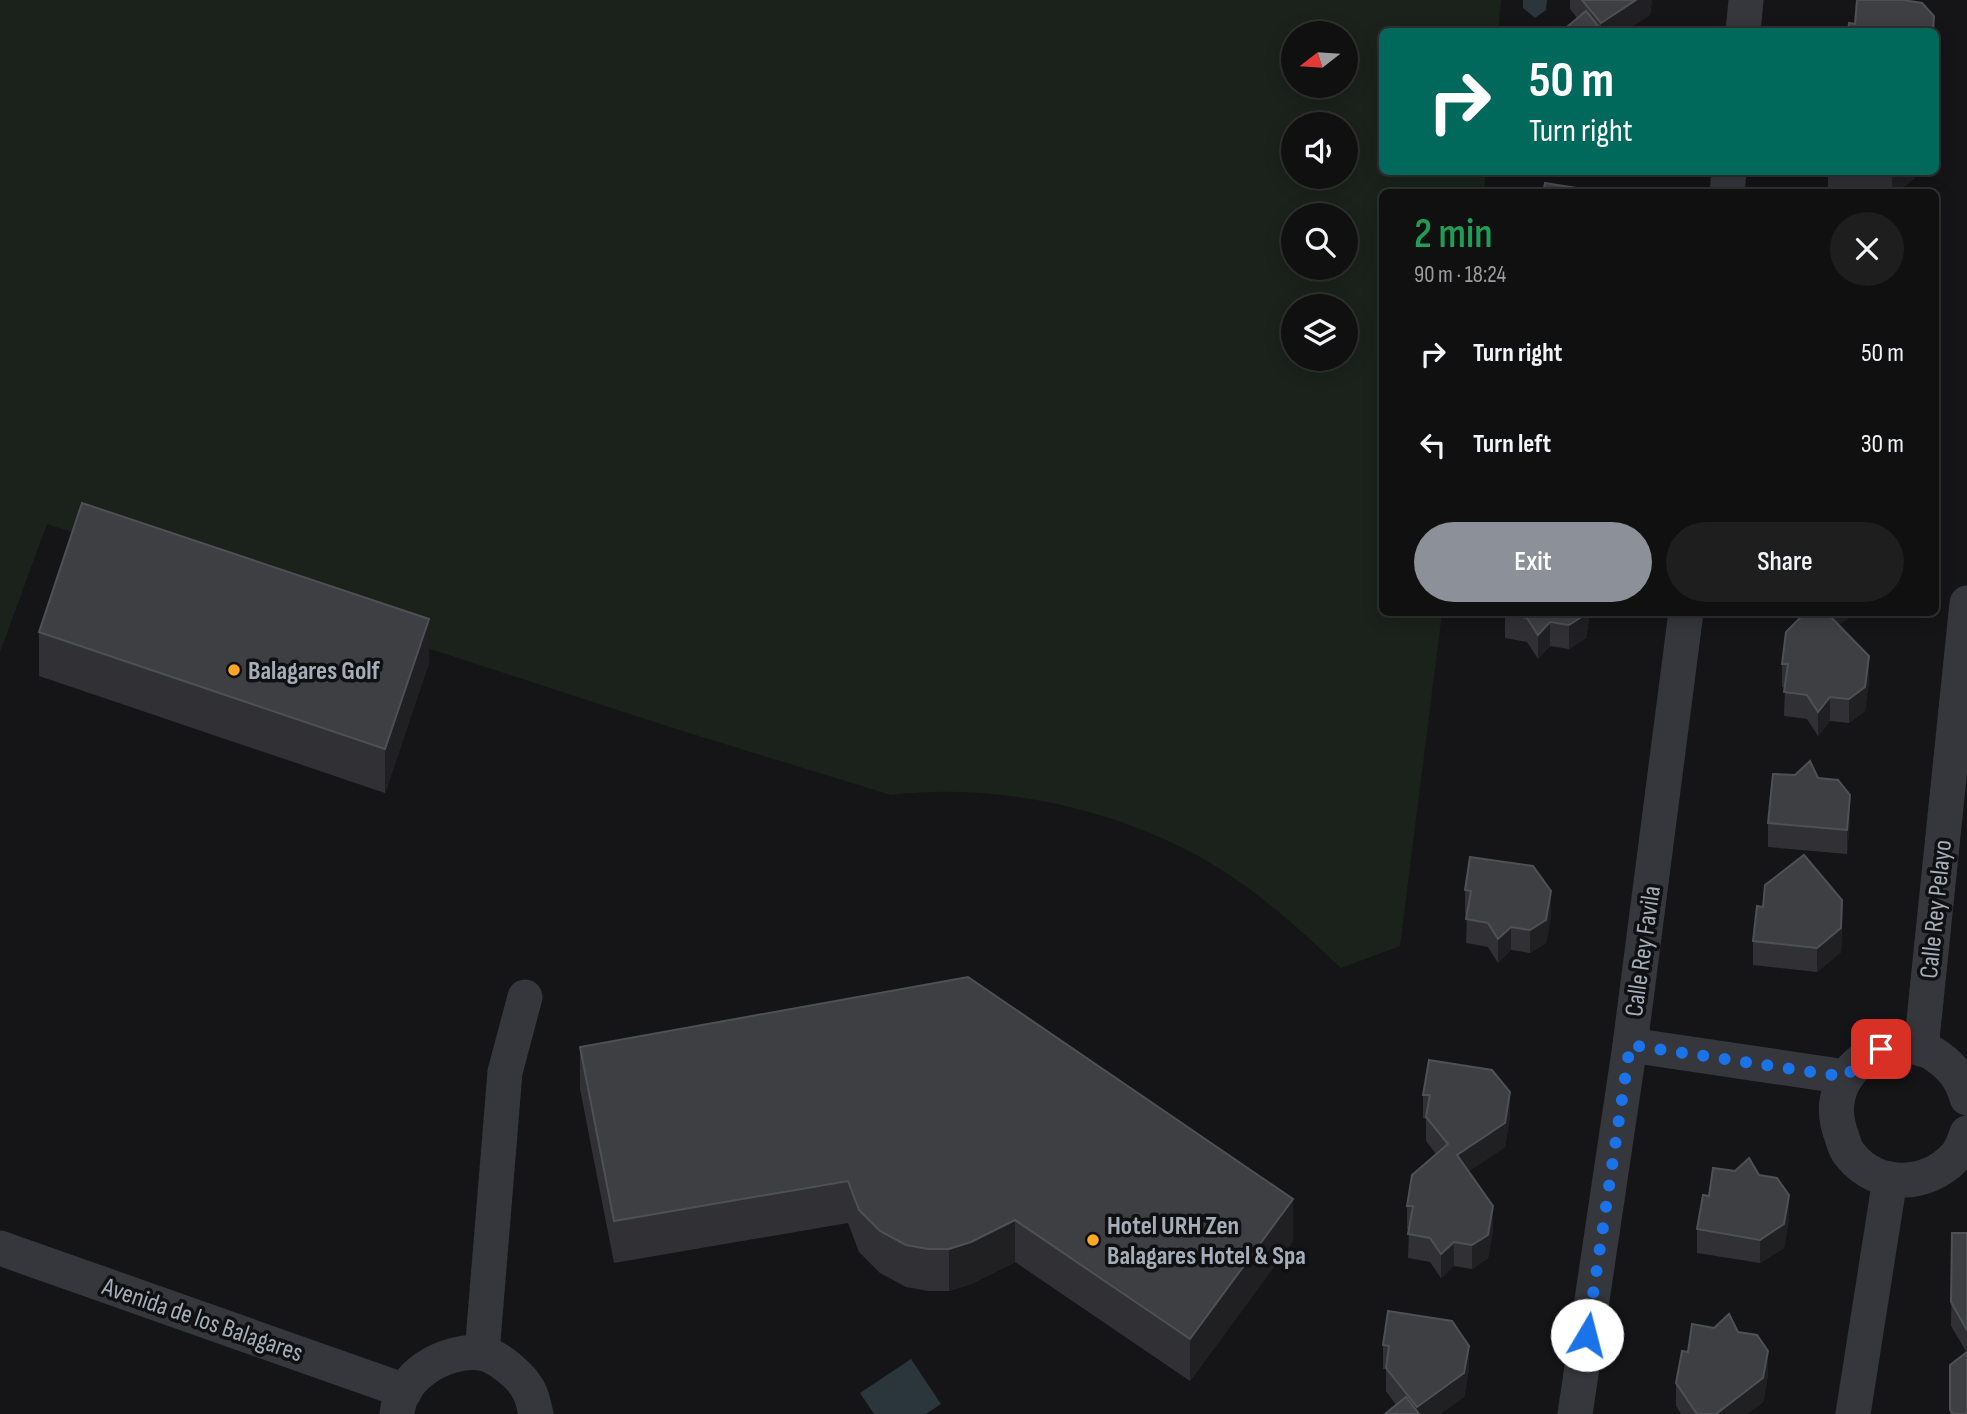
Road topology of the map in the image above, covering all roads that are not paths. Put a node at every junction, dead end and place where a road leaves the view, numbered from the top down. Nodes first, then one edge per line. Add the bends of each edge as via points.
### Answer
1 (1746, 0) edge
2 (1743, 28) edge
3 (1967, 603) edge
4 (1685, 616) edge
5 (525, 997) dead end
6 (1630, 1045) junction
7 (1921, 1049) junction
8 (1846, 1077) junction
9 (1967, 1098) edge
10 (1967, 1133) edge
11 (1889, 1179) junction
12 (0, 1248) edge
13 (482, 1353) junction
14 (401, 1402) edge
15 (536, 1414) edge
16 (1575, 1414) edge
17 (1853, 1414) edge

1 - 2 street
3 - 7 street, Calle Rey Pelayo
4 - 6 street, Calle Rey Favila
5 - 13 street via 505,1072
6 - 8 street
6 - 16 street, Calle Rey Favila
7 - 8 street via 1881,1049 1862,1059
7 - 9 street via 1948,1064 1963,1082
8 - 11 street via 1837,1098 1835,1120 1849,1154 1864,1170
10 - 11 street via 1955,1157 1932,1174 1911,1181
11 - 17 street
12 - 14 street, Avenida de los Balagares
13 - 14 street via 445,1357 424,1368
13 - 15 street via 515,1373 530,1392

